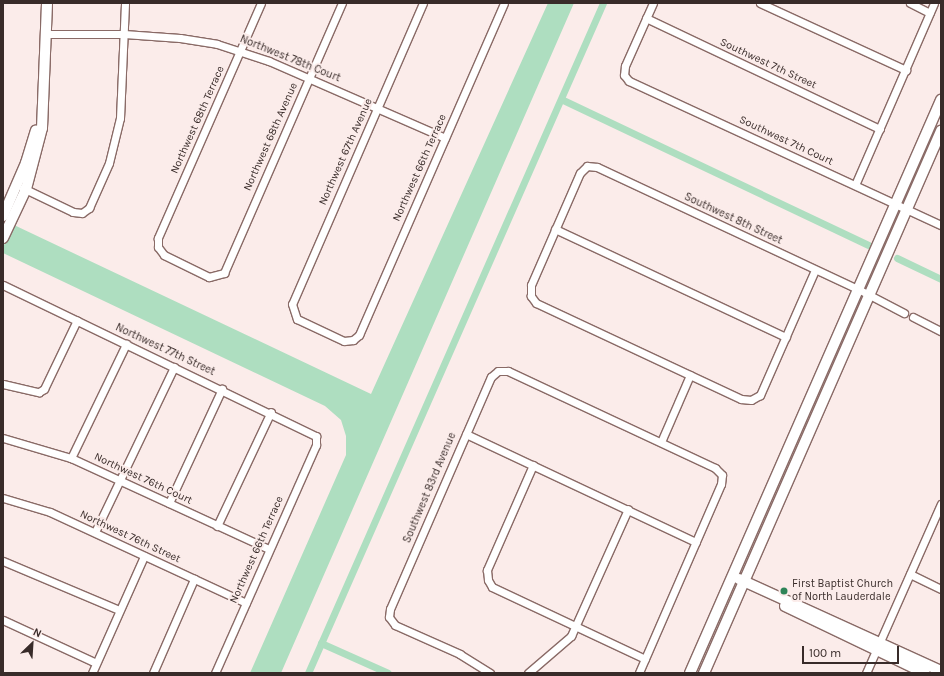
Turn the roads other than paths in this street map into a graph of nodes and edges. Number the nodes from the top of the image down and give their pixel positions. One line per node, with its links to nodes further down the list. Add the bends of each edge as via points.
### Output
1 (47, 3): 13 (street)
2 (125, 3): 14 (street)
3 (261, 3): 15 (street, Northwest 68th Terrace)
4 (342, 3): 17 (street, Northwest 68th Avenue)
5 (423, 3): 19 (street, Northwest 67th Avenue)
6 (504, 3): 22 (street, Northwest 66th Terrace)
7 (653, 3): 12 (street)
8 (760, 3): 16 (street)
9 (910, 3): 11 (street)
10 (934, 3): 11 (street)
11 (930, 12): 16 (street)
12 (646, 18): 20 (street, Southwest 7th Street); 23 (street, Southwest 7th Court, via 625,66 624,75 629,80)
13 (46, 34): 14 (street, Northwest 78th Court); 24 (street, via 43,109 36,161)
14 (124, 34): 15 (street, Northwest 78th Court, via 180,38); 24 (street, via 120,118 115,143 98,191 89,208 82,213 73,212)
15 (240, 50): 17 (street, Northwest 78th Court); 32 (street, Northwest 68th Terrace, via 158,238 158,247 164,256 209,277)
16 (906, 70): 20 (street)
17 (309, 78): 19 (street, Northwest 78th Court); 32 (street, Northwest 68th Avenue, via 224,273)
18 (941, 100): 25 (street)
19 (378, 107): 22 (street, Northwest 78th Court); 41 (street, Northwest 67th Avenue, via 292,304 292,311 297,319 344,341)
20 (880, 129): 23 (street)
21 (941, 131): 26 (street)
22 (445, 138): 41 (street, Northwest 66th Terrace, via 359,335)
23 (855, 185): 25 (street, Southwest 7th Court)
24 (22, 187): 27 (street); 30 (street)
25 (896, 204): 26 (street, Southwest 7th Court); 34 (street)
26 (907, 209): 28 (street, Southwest 7th Court); 35 (street)
27 (3, 216)
28 (941, 225)
29 (555, 229): 31 (street, Southwest 8th Street, via 580,173 587,166 597,167); 40 (street); 44 (street, via 531,285 531,296 536,303)
30 (3, 238)
31 (815, 270): 34 (street, Southwest 8th Street); 40 (street)
32 (218, 276)
33 (3, 285): 38 (street, Northwest 77th Street)
34 (858, 289): 35 (street, Southwest 8th Street); 67 (street)
35 (869, 296): 36 (street, Southwest 8th Street); 69 (street)
36 (904, 313)
37 (913, 317): 39 (street)
38 (77, 320): 42 (street, Northwest 77th Street); 45 (street, via 44,389 39,392)
39 (941, 331)
40 (786, 337): 44 (street, via 760,395 751,400 741,399)
41 (354, 340)
42 (126, 344): 43 (street, Northwest 77th Street); 52 (street)
43 (174, 367): 46 (street, Northwest 77th Street); 54 (street)
44 (690, 375): 51 (street)
45 (3, 384)
46 (222, 389): 47 (street, Northwest 77th Street); 57 (street)
47 (271, 412): 49 (street, Northwest 77th Street); 60 (street)
48 (466, 434): 51 (street, Southwest 83rd Avenue, via 491,377 498,371 508,371); 53 (street); 82 (street, Southwest 83rd Avenue, via 390,609 389,617 395,625 460,654)
49 (316, 436): 63 (street, Northwest 66th Terrace, via 316,445)
50 (3, 438): 52 (street, Northwest 76th Court)
51 (661, 442): 62 (street, via 714,468 722,476 721,484)
52 (71, 458): 54 (street, Northwest 76th Court)
53 (533, 465): 59 (street); 74 (street, via 487,570 488,580 492,587)
54 (120, 481): 57 (street, Northwest 76th Court); 61 (street)
55 (3, 498): 56 (street); 61 (street, Northwest 76th Street, via 50,512)
56 (3, 501)
57 (169, 503): 60 (street, Northwest 76th Court)
58 (941, 504): 66 (street)
59 (628, 510): 62 (street); 74 (street)
60 (217, 526): 63 (street, Northwest 76th Court)
61 (95, 532): 64 (street, Northwest 76th Street)
62 (696, 542): 76 (street)
63 (269, 549): 71 (street, Northwest 66th Terrace)
64 (144, 556): 68 (street, Northwest 76th Street); 72 (street)
65 (3, 561): 72 (street)
66 (910, 574): 70 (street); 75 (street)
67 (731, 578): 69 (street); 85 (street)
68 (194, 579): 71 (street, Northwest 76th Street); 80 (street)
69 (744, 582): 75 (street); 86 (street)
70 (941, 589)
71 (246, 603): 81 (street, Northwest 66th Terrace)
72 (120, 610): 77 (street)
73 (3, 620): 77 (street)
74 (576, 628): 76 (street); 83 (street, via 571,636)
75 (878, 646): 78 (street); 87 (street); 88 (street)
76 (645, 659): 84 (street)
77 (96, 663): 79 (street)
78 (941, 671)
79 (92, 673)
80 (153, 673)
81 (215, 673)
82 (490, 673)
83 (528, 673)
84 (639, 673)
85 (690, 673)
86 (704, 673)
87 (866, 673)
88 (926, 673)

